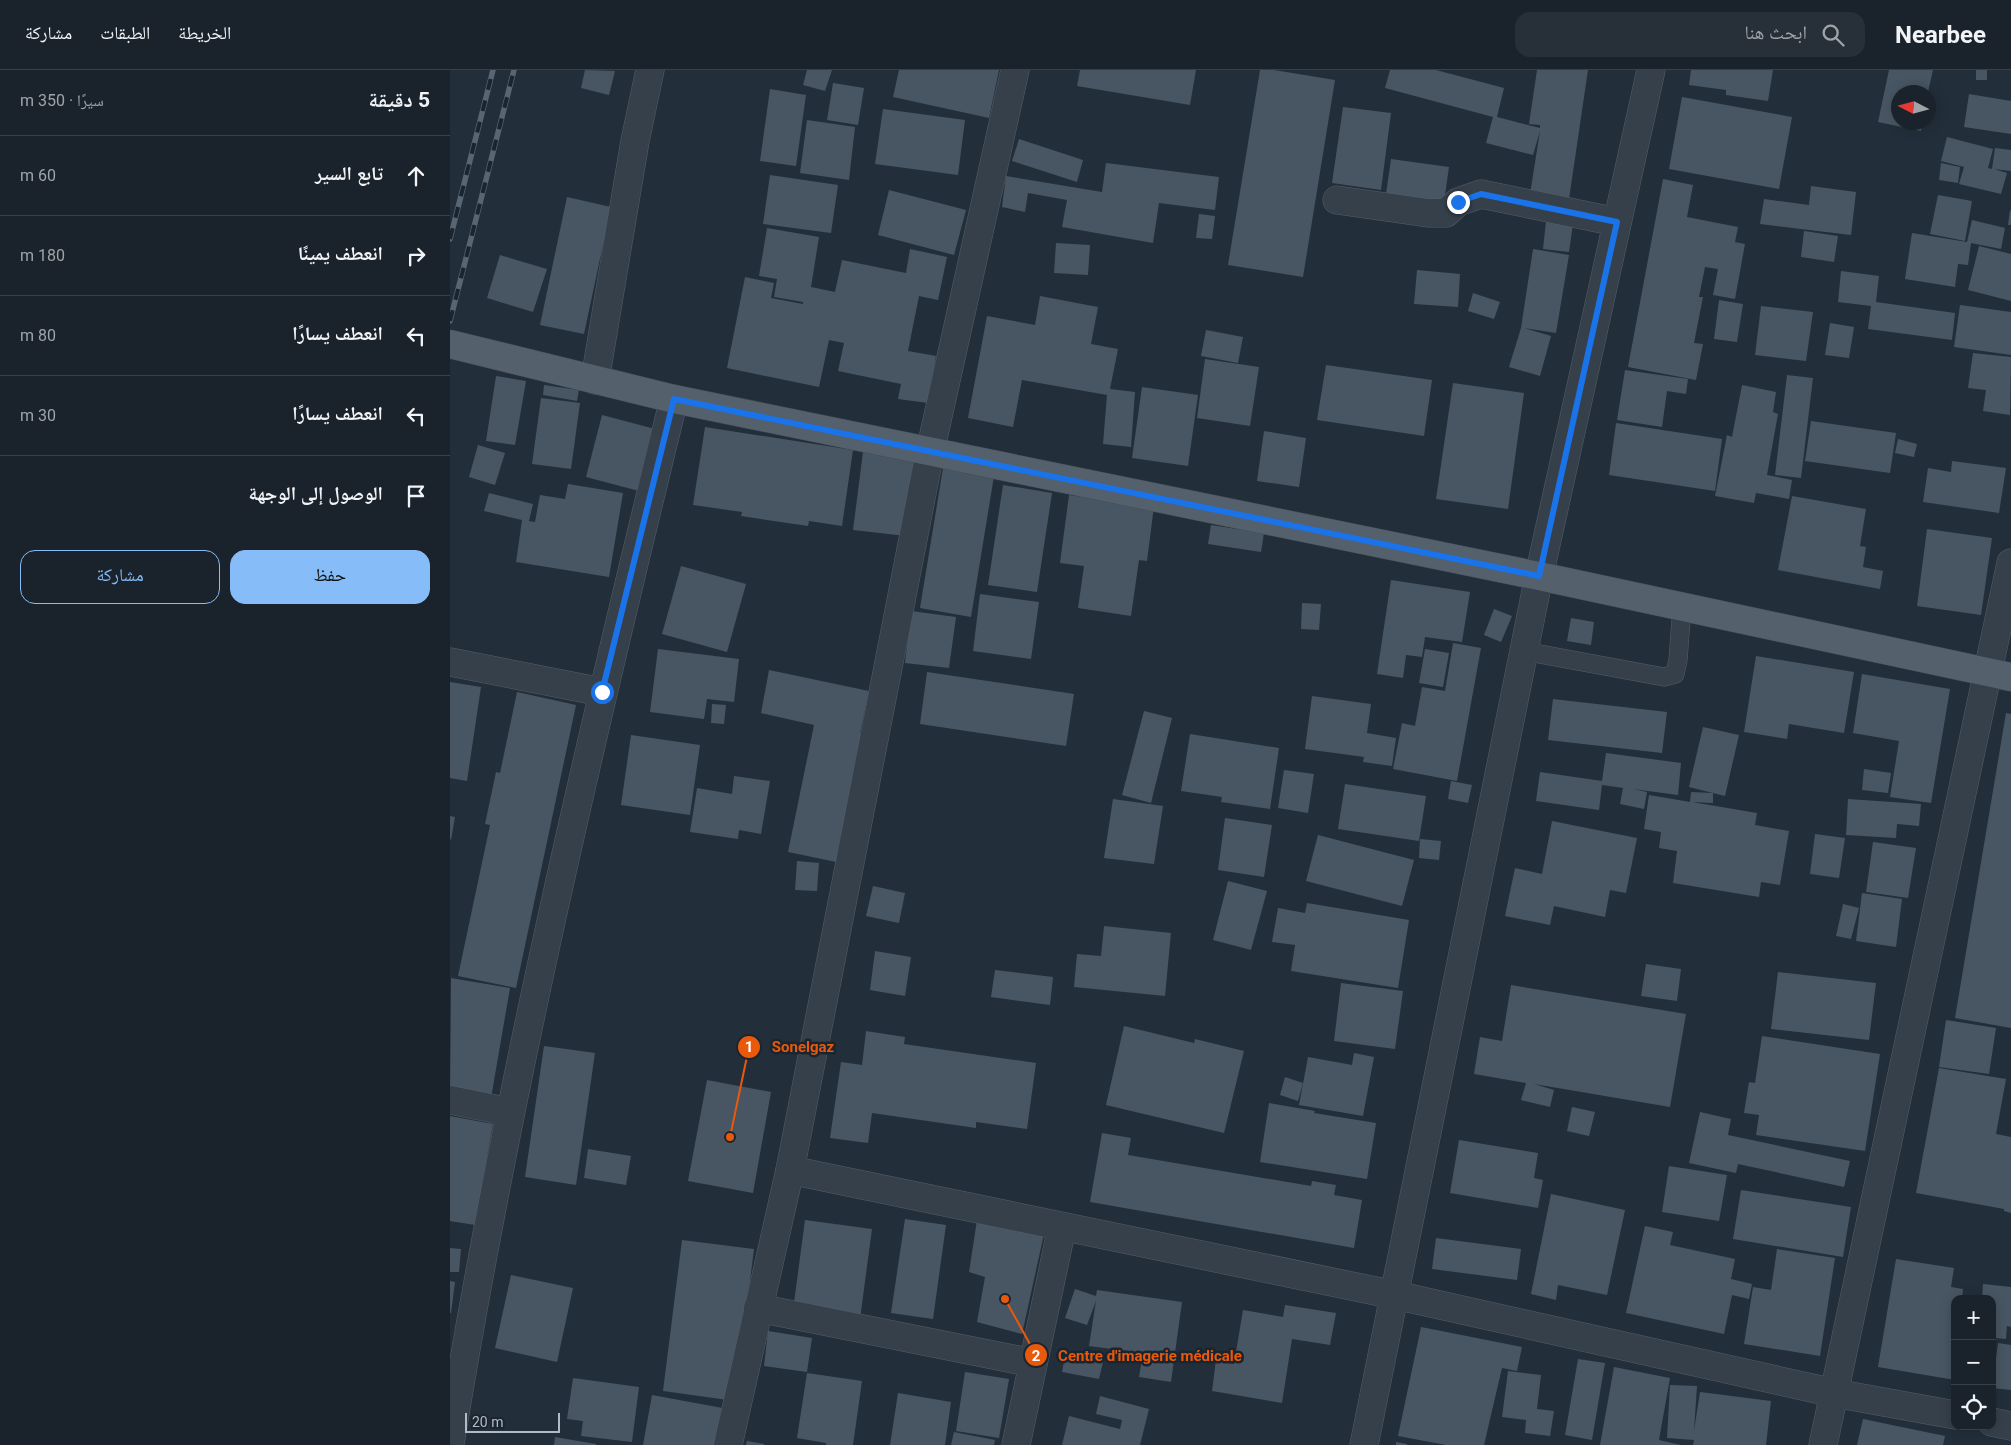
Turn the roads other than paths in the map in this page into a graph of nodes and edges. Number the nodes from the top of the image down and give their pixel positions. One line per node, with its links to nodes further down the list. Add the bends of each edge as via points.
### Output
1 (650, 70): 7 (street)
2 (1015, 70): 9 (street)
3 (1651, 70): 5 (street)
4 (1337, 200): 5 (street, via 1446,213 1458,202 1481,194)
5 (1617, 222): 11 (street)
6 (450, 344): 7 (main road)
7 (595, 380): 8 (main road)
8 (674, 399): 9 (main road); 16 (street)
9 (930, 452): 11 (main road); 19 (street)
10 (2011, 564): 15 (street)
11 (1539, 576): 12 (main road); 13 (street)
12 (1682, 607): 13 (lane, via 1675,674 1664,677); 15 (main road)
13 (1524, 651): 21 (street)
14 (450, 662): 16 (street)
15 (2000, 675): 24 (street)
16 (602, 692): 18 (street)
17 (450, 1100): 18 (street)
18 (510, 1112): 28 (street)
19 (790, 1170): 20 (street); 22 (street)
20 (1062, 1227): 21 (street); 23 (street)
21 (1395, 1295): 24 (street); 31 (street)
22 (758, 1308): 23 (street); 29 (street)
23 (1033, 1363): 30 (street)
24 (1834, 1393): 25 (street); 32 (street)
25 (1951, 1414)
26 (1996, 1423): 27 (street)
27 (2011, 1426)
28 (450, 1444)
29 (728, 1445)
30 (1016, 1445)
31 (1364, 1445)
32 (1823, 1445)

